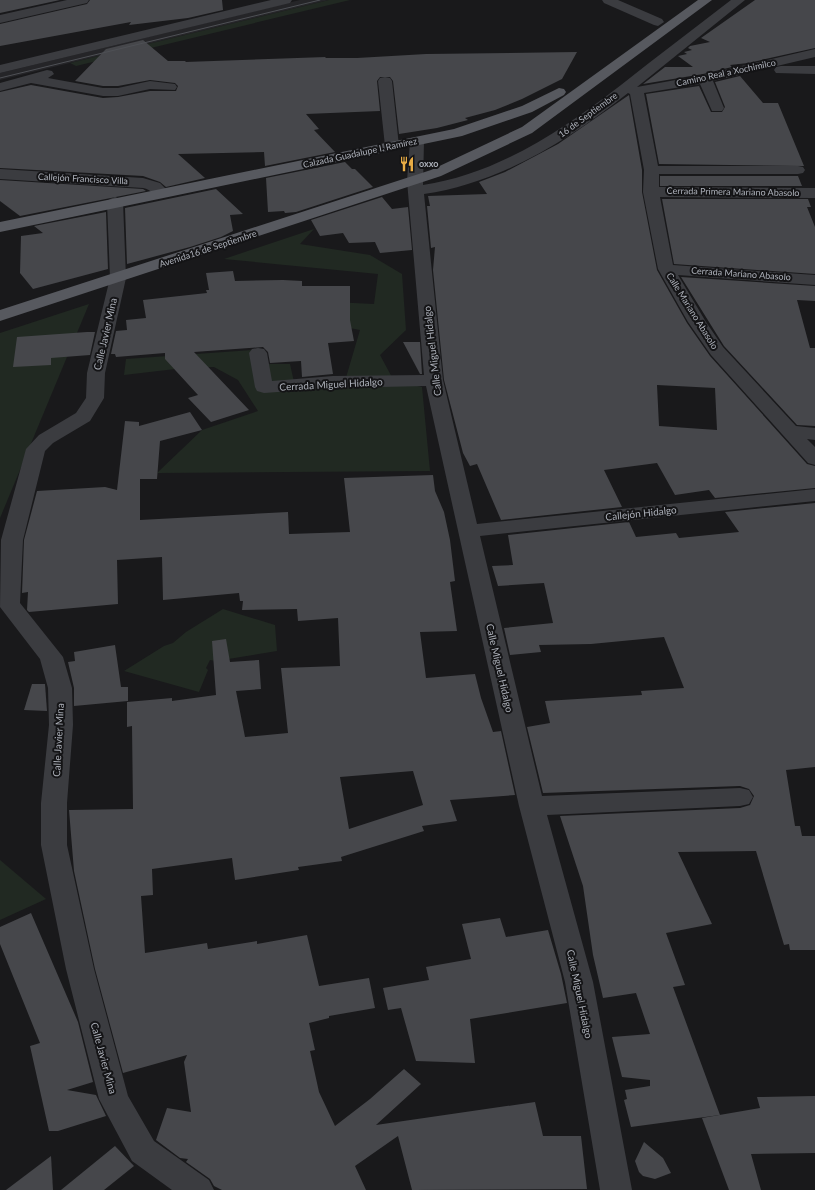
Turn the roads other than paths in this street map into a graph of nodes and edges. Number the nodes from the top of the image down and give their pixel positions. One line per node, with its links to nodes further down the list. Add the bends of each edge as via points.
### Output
1 (83, 0): 7 (street)
2 (286, 0): 10 (street)
3 (608, 0): 8 (street)
4 (688, 0): 8 (main road, Calzada Guadalupe I. Ramírez)
5 (706, 0): 26 (main road, via 527,130)
6 (739, 0): 19 (street, 16 de Septiembre)
7 (0, 19)
8 (658, 22): 21 (main road, Calzada Guadalupe I. Ramírez, via 547,100 457,133)
9 (811, 56): 12 (street, Camino Real a Xochimilco)
10 (0, 70)
11 (60, 70): 14 (street)
12 (744, 70): 13 (street); 15 (street, Camino Real a Xochimilco)
13 (815, 70)
14 (33, 79): 17 (street); 18 (street, via 104,92 118,92 150,85)
15 (703, 79): 19 (street, Camino Real a Xochimilco); 20 (street, via 707,82)
16 (385, 81): 22 (street)
17 (0, 87)
18 (170, 87)
19 (631, 89): 23 (street, Calle Mariano Abasolo, via 638,94); 26 (street, 16 de Septiembre, via 541,147 474,178 445,186)
20 (717, 108)
21 (417, 141): 22 (main road, Calzada Guadalupe I. Ramírez); 26 (street, Calle Miguel Hidalgo)
22 (392, 146): 28 (main road, Calzada Guadalupe I. Ramírez)
23 (651, 170): 24 (street); 27 (street, Calle Mariano Abasolo)
24 (798, 170)
25 (0, 174): 28 (street, Callejón Francisco Villa, via 143,183 154,186)
26 (416, 185): 33 (main road, Avenida16 de Septiembre); 37 (street, Calle Miguel Hidalgo)
27 (651, 192): 29 (street, Cerrada Primera Mariano Abasolo); 32 (street, Calle Mariano Abasolo)
28 (162, 193): 30 (main road, Calzada Guadalupe I. Ramírez)
29 (815, 193)
30 (115, 202): 31 (main road, Calzada Guadalupe I. Ramírez); 33 (street, Calle Javier Mina)
31 (0, 227)
32 (666, 269): 34 (street, Cerrada Mariano Abasolo); 38 (street, Calle Mariano Abasolo, via 717,351)
33 (118, 278): 35 (main road, Avenida16 de Septiembre); 43 (street, Calle Javier Mina, via 96,374 95,398 83,417 46,439 36,449 12,540)
34 (815, 280)
35 (0, 316)
36 (258, 353): 37 (street, Cerrada Miguel Hidalgo, via 264,388 333,382)
37 (434, 380): 42 (street, Calle Miguel Hidalgo)
38 (789, 431): 39 (street); 40 (street, Calle Mariano Abasolo)
39 (815, 434)
40 (815, 459)
41 (815, 495): 42 (street, Callejón Hidalgo)
42 (468, 532): 45 (street, Calle Miguel Hidalgo)
43 (4, 601): 46 (street, Calle Javier Mina, via 51,657 60,688 61,725 54,803 54,844 80,969 114,1099 143,1151)
44 (740, 797): 45 (street)
45 (532, 806): 47 (street, Calle Miguel Hidalgo, via 579,982)
46 (198, 1190)
47 (616, 1190)

